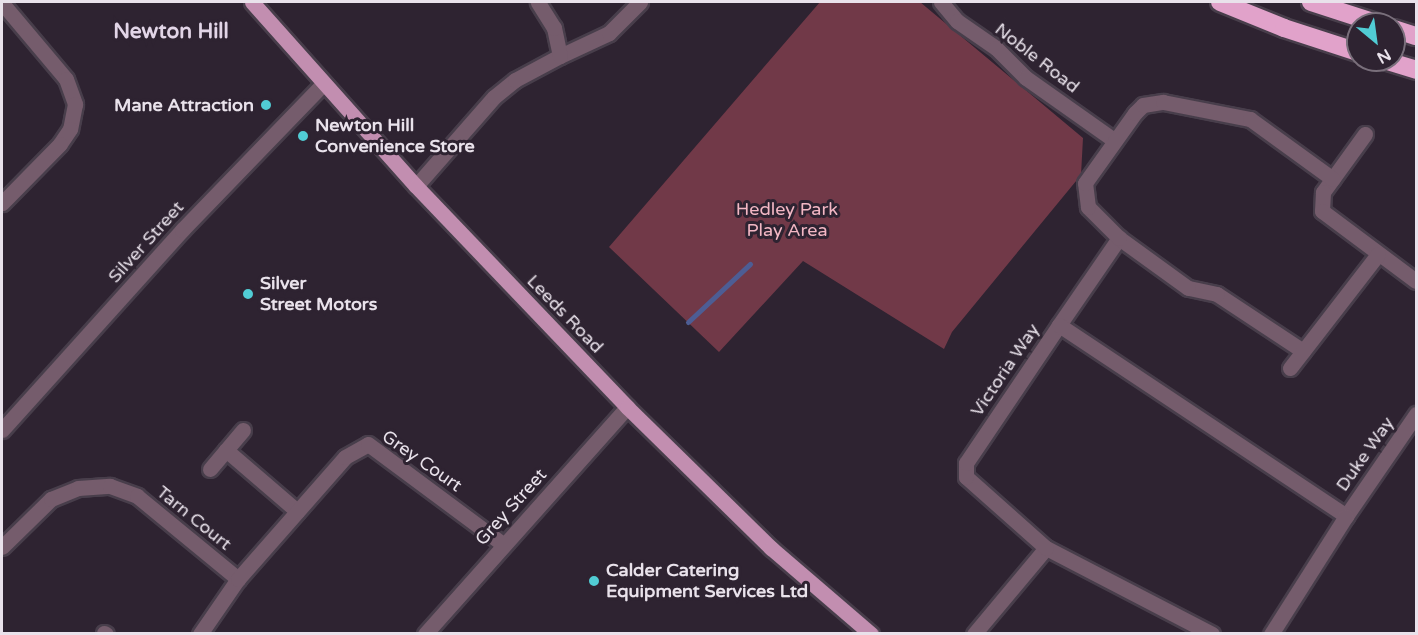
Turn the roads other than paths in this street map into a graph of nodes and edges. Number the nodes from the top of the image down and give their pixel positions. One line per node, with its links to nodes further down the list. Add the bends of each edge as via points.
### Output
1 (252, 2): 11 (main road, Leeds Road)
2 (538, 2): 10 (street, via 554,28)
3 (640, 2): 10 (street, via 609,33)
4 (941, 2): 13 (street, Noble Road, via 957,21 996,48 1026,78)
5 (1220, 2): 9 (highway)
6 (1311, 2): 8 (highway)
7 (2, 3): 16 (street, via 66,79 75,104 70,129 60,144)
8 (1346, 13)
9 (1346, 48)
10 (560, 56): 15 (street, via 515,80 494,97)
11 (324, 83): 15 (main road, Leeds Road); 25 (street, Silver Street, via 182,230)
12 (1365, 134): 14 (street)
13 (1114, 140): 14 (street, via 1143,105 1163,102 1231,113 1250,119); 17 (street, via 1085,183 1088,207)
14 (1333, 178): 18 (street, via 1323,192 1322,211)
15 (416, 186): 23 (main road, Leeds Road)
16 (2, 203)
17 (1119, 238): 20 (street); 21 (street, via 1188,288 1216,294)
18 (1378, 254): 19 (street); 21 (street)
19 (1416, 281)
20 (1059, 326): 30 (street, Victoria Way); 33 (street, Victoria Way, via 966,463 966,477 975,488)
21 (1304, 351): 22 (street)
22 (1290, 368)
23 (627, 407): 31 (street, Grey Street); 37 (main road, Leeds Road, via 771,548)
24 (1416, 414): 30 (street, Duke Way)
25 (2, 430)
26 (243, 430): 27 (street)
27 (226, 450): 28 (street); 29 (street)
28 (210, 470)
29 (297, 511): 31 (street, Grey Court, via 345,457 368,444); 34 (street, Grey Court)
30 (1346, 516): 40 (street)
31 (504, 545): 36 (street, Grey Street)
32 (2, 547): 34 (street, Tarn Court, via 51,499 78,488 110,486 137,496)
33 (1046, 548): 38 (street); 39 (street, Victoria Way)
34 (238, 579): 35 (street, Grey Court)
35 (200, 633)
36 (424, 633)
37 (871, 633)
38 (974, 633)
39 (1212, 633)
40 (1271, 633)

